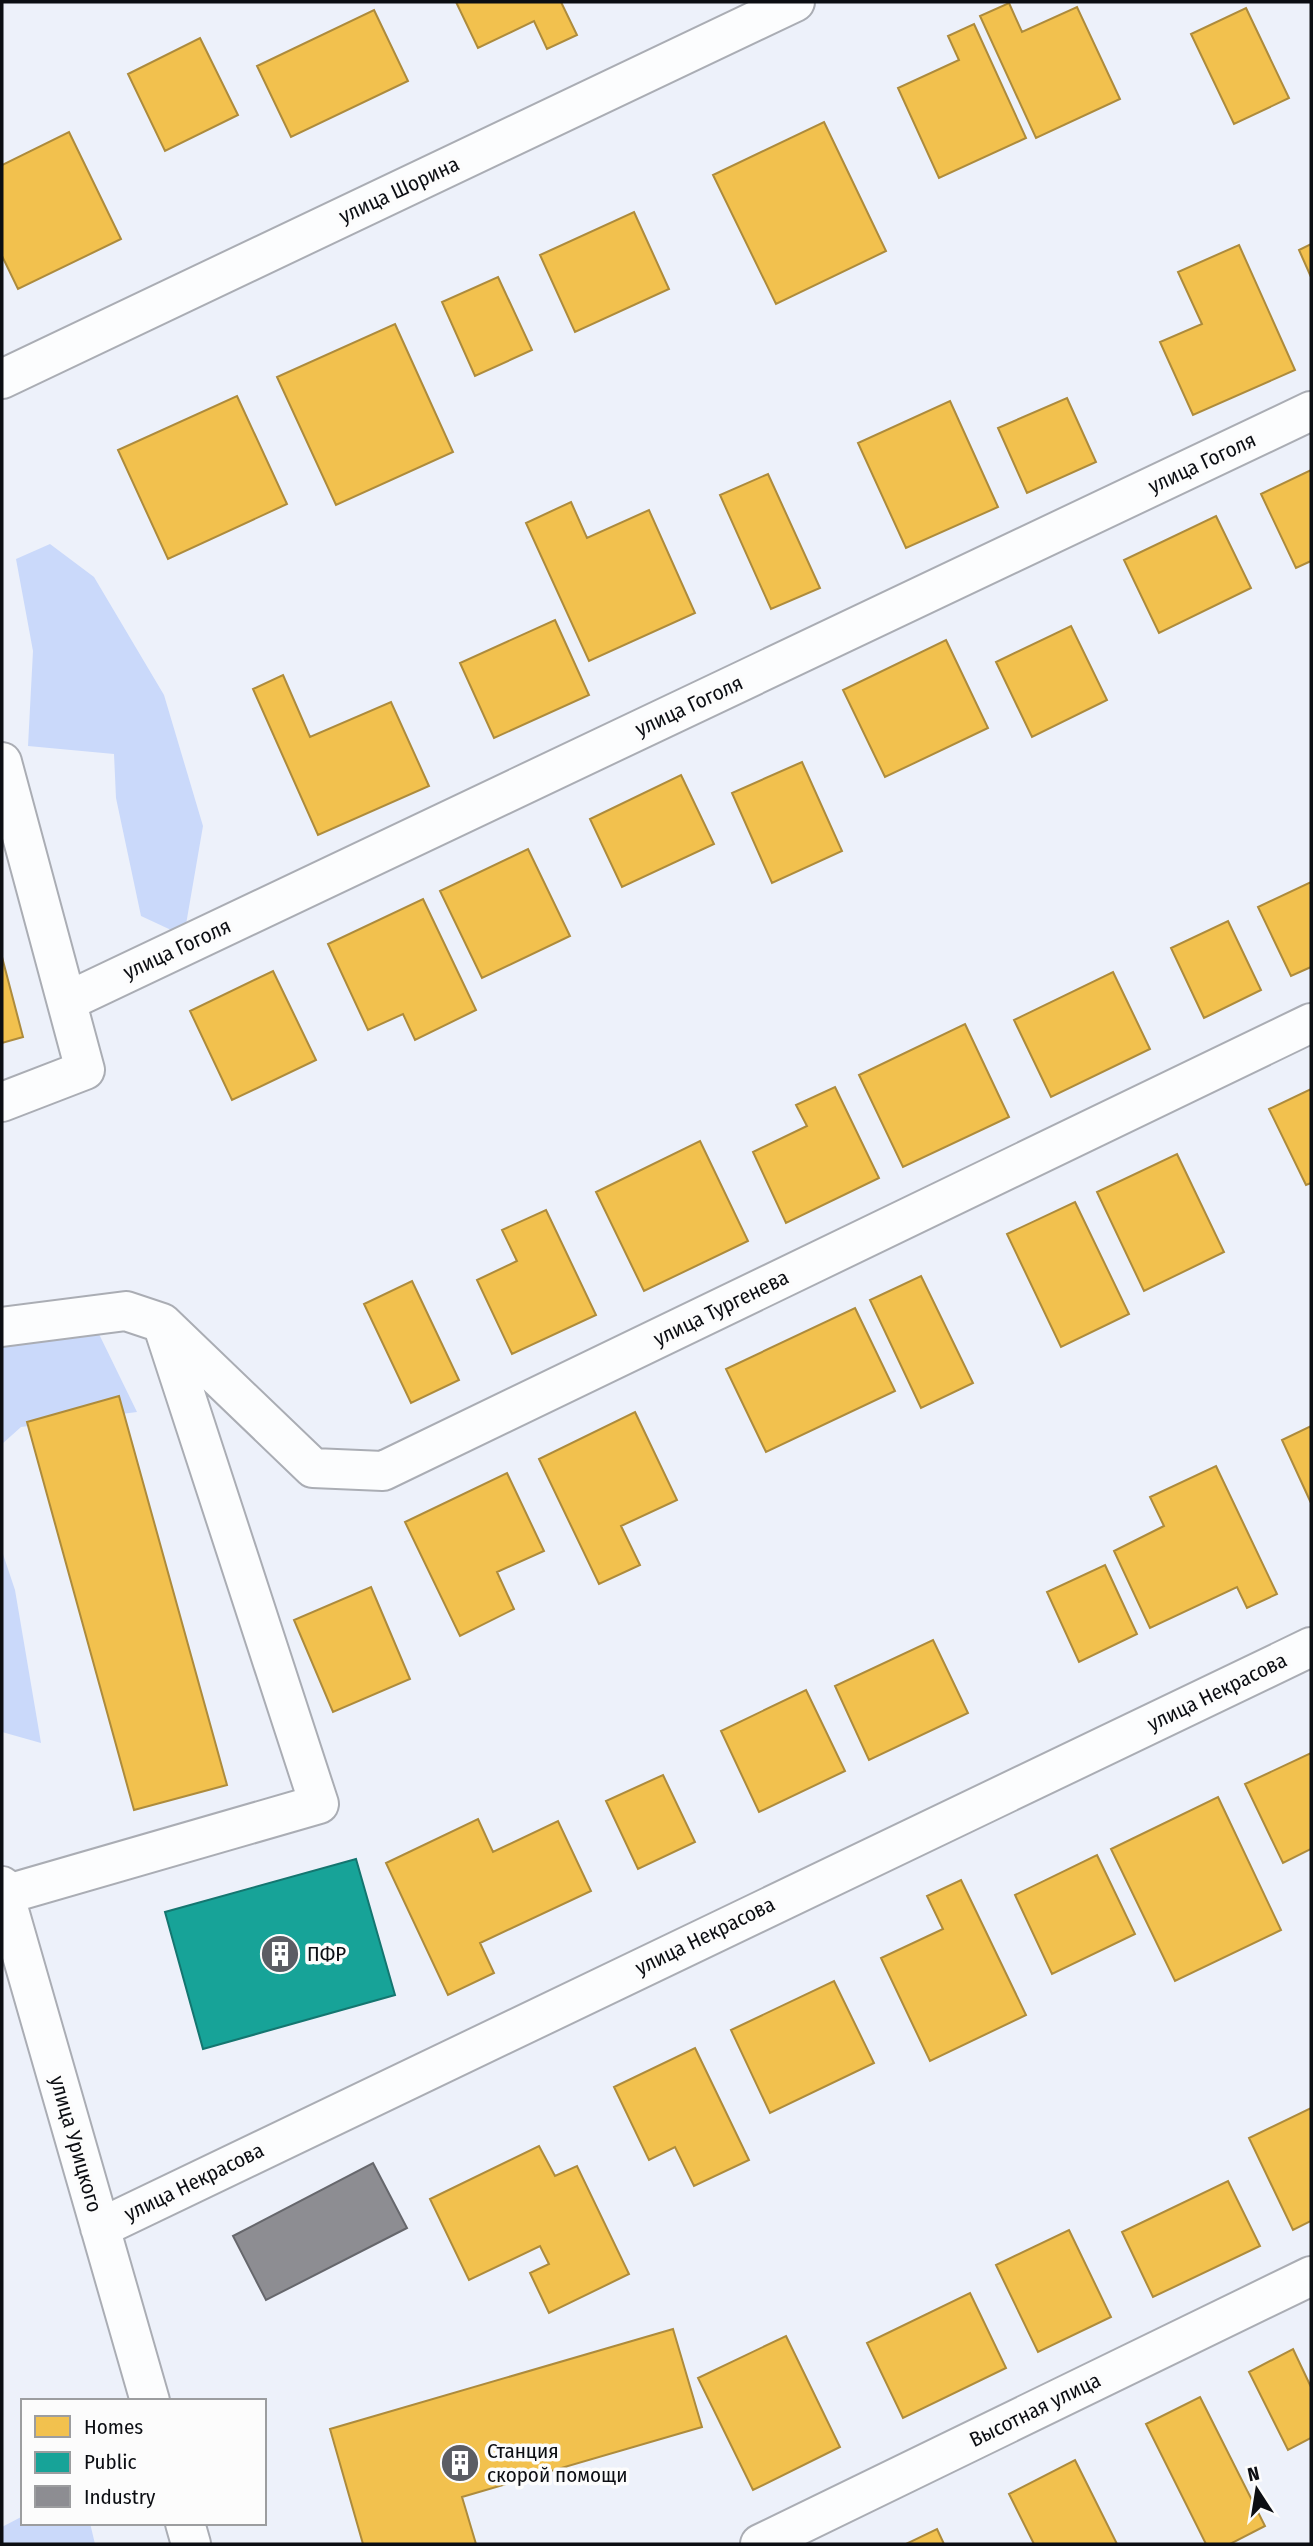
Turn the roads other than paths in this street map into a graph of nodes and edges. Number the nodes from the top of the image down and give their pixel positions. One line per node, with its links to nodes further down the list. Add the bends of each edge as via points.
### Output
1 (795, 2): 2 (street, улица Шорина)
2 (2, 379)
3 (1311, 411): 5 (street, улица Гоголя)
4 (2, 762): 5 (street)
5 (68, 1001): 7 (street, via 85,1070)
6 (1311, 1023): 8 (street, улица Тургенева, via 383,1471 313,1468)
7 (2, 1102)
8 (162, 1323): 9 (street, via 126,1311); 11 (street, via 319,1804)
9 (2, 1328)
10 (1311, 1647): 12 (street, улица Некрасова)
11 (3, 1891): 12 (street, улица Урицкого)
12 (100, 2228): 14 (street, улица Урицкого)
13 (1311, 2276): 17 (street, Высотная улица)
14 (149, 2399)
15 (186, 2525): 16 (street)
16 (191, 2544)
17 (760, 2544)

